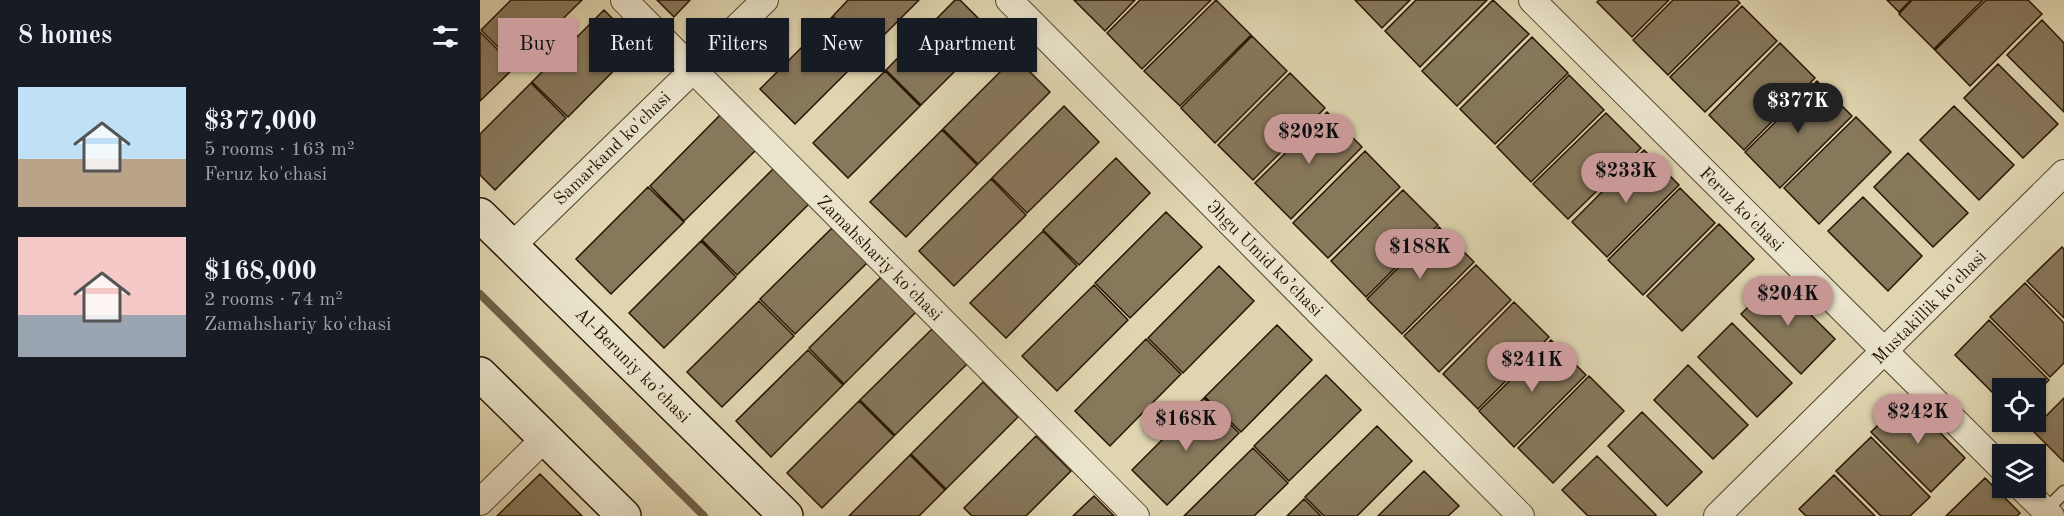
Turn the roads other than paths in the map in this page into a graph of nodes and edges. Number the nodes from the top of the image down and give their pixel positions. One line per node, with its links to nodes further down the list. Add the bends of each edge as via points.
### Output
1 (624, 0): 6 (street, Zamahshariy ko'chasi)
2 (765, 0): 5 (street, Samarkand ko'chasi)
3 (1009, 0): 23 (street, Эhgu Umid ko’chasi)
4 (1532, 0): 12 (street, Feruz ko'chasi)
5 (746, 18)
6 (686, 62)
7 (690, 72): 11 (street, Samarkand ko'chasi)
8 (696, 72): 22 (street, Zamahshariy ko'chasi)
9 (2064, 173): 12 (street, Mustakillik ko'chasi)
10 (480, 215): 11 (main road, Al-Beruniy ko’chasi)
11 (512, 246): 21 (main road, Al-Beruniy ko’chasi)
12 (1884, 351): 15 (street, Feruz ko'chasi); 24 (street, Mustakillik ko'chasi)
13 (480, 374): 14 (main road)
14 (545, 438): 18 (street); 20 (main road)
15 (1992, 458)
16 (2064, 492): 19 (lane)
17 (2031, 498): 19 (street)
18 (480, 502)
19 (2046, 514)
20 (624, 516)
21 (786, 516)
22 (1136, 516)
23 (1521, 516)
24 (1717, 516)

